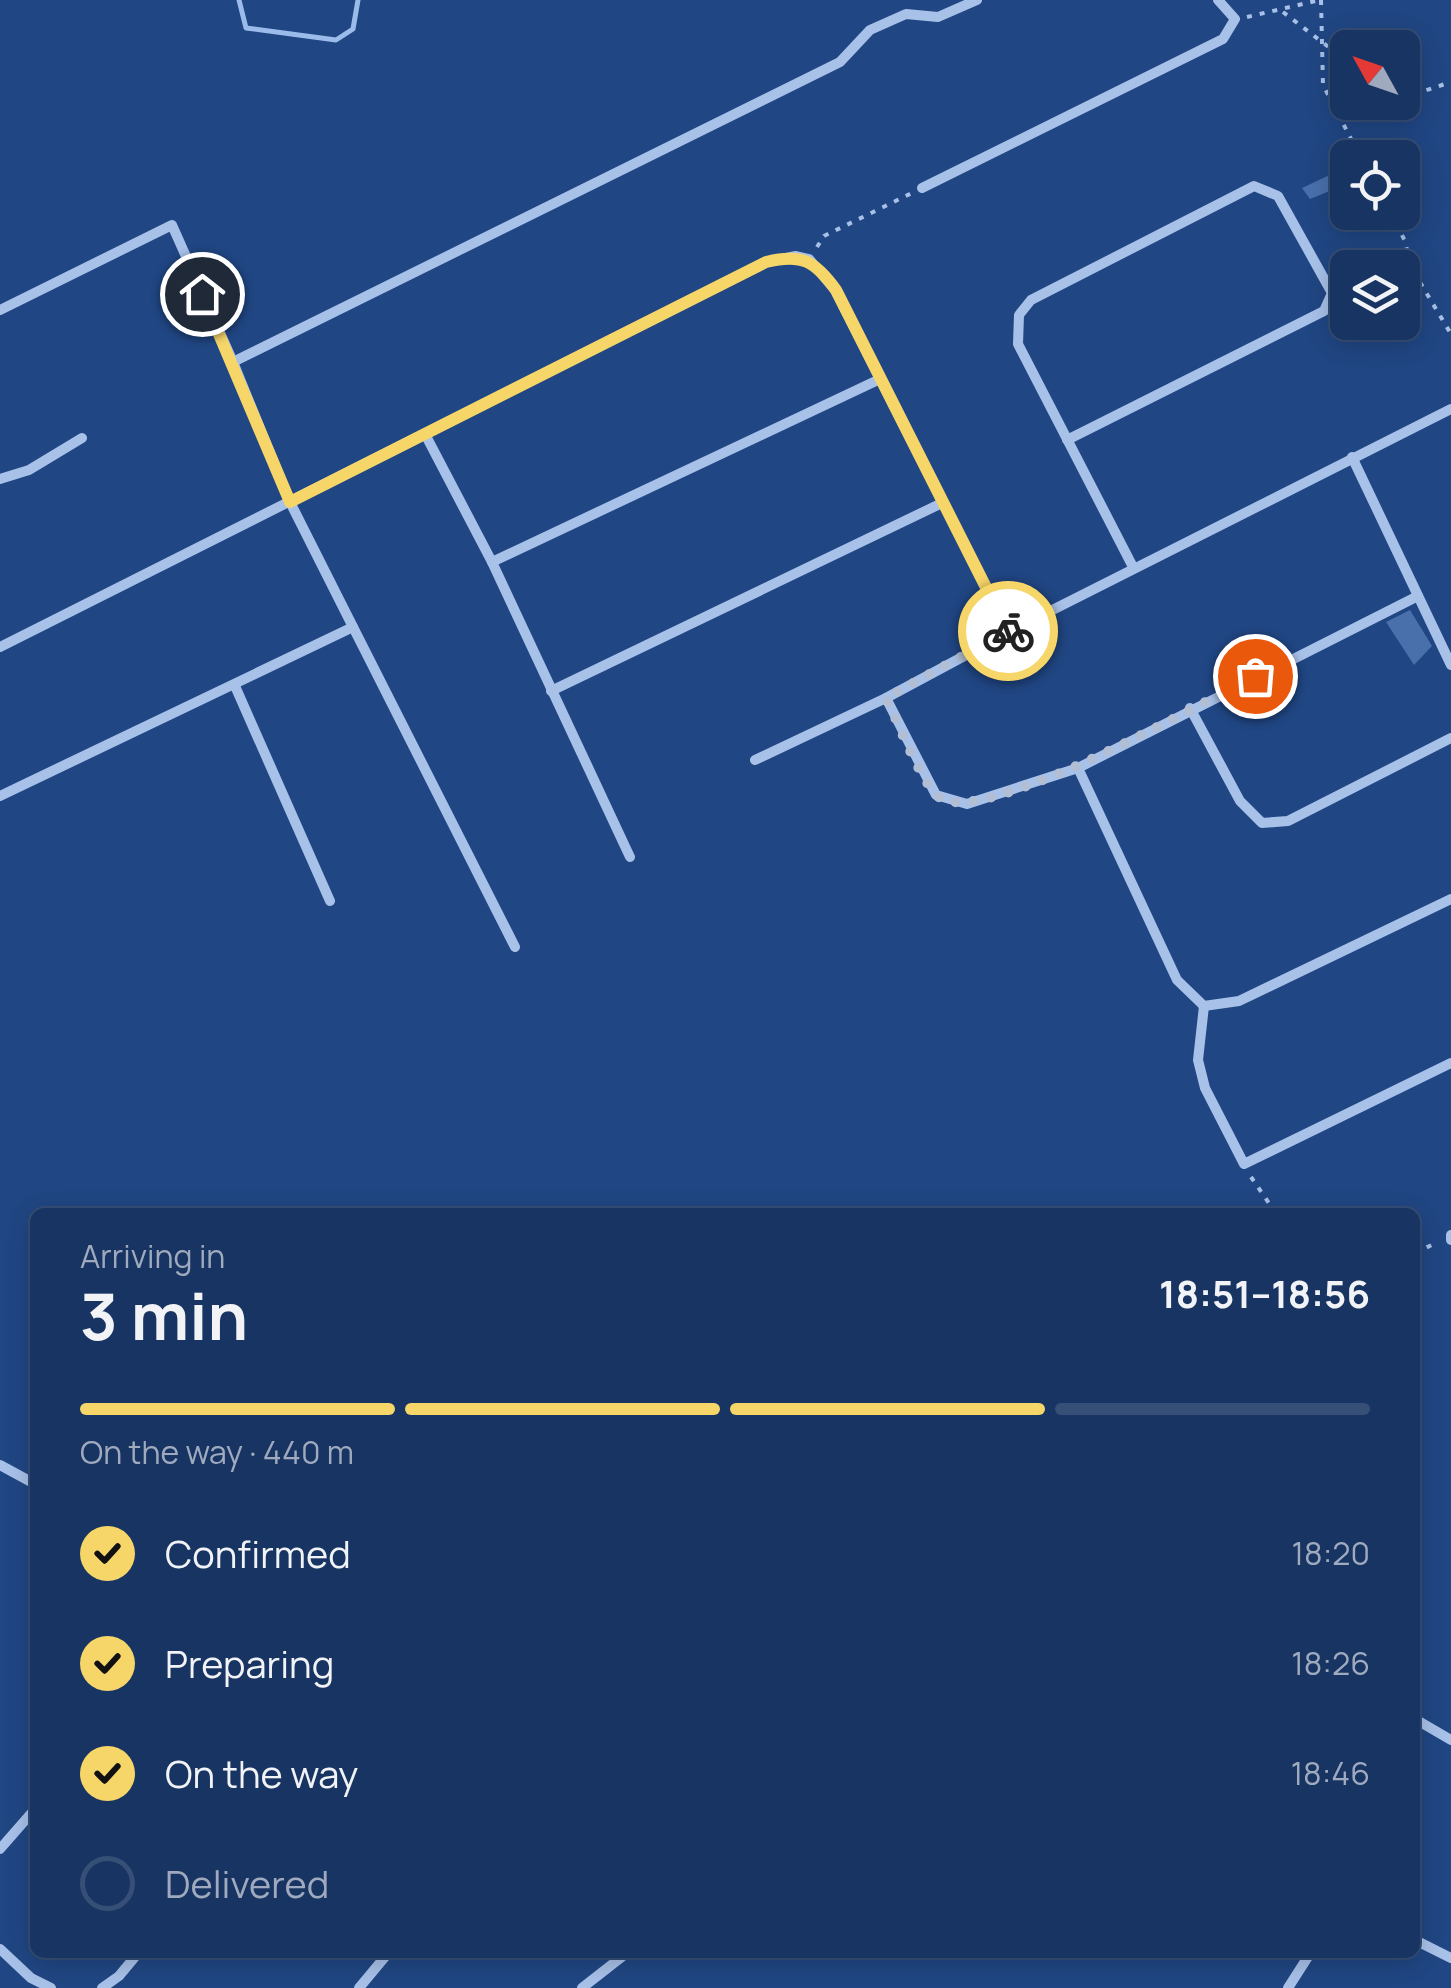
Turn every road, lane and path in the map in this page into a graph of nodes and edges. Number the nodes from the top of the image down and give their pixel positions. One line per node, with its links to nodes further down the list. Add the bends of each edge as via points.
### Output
1 (977, 0): 16 (street, via 938,17 906,14 870,30 840,62)
2 (1218, 0): 5 (street)
3 (1320, 0): 4 (path); 6 (path)
4 (1283, 12): 5 (path); 6 (path)
5 (1235, 19): 11 (street, via 1223,38)
6 (1324, 43): 7 (path); 10 (path, via 1323,85)
7 (1330, 48)
8 (1451, 82): 9 (path)
9 (1420, 92)
10 (1352, 140)
11 (922, 188): 12 (path, via 824,236)
12 (809, 259): 17 (street, via 836,290); 19 (street, via 766,262)
13 (1420, 283): 15 (path)
14 (0, 310): 16 (street, via 172,225)
15 (1451, 334)
16 (233, 362): 24 (street)
17 (878, 380): 25 (street); 26 (street)
18 (1451, 410): 22 (street)
19 (425, 434): 24 (street); 26 (street)
20 (82, 438): 23 (street)
21 (1067, 440): 21 (street, via 1018,344 1019,315 1031,300 1254,186 1278,196 1332,294 1324,311); 27 (street)
22 (1352, 457): 27 (street); 28 (street)
23 (0, 479)
24 (290, 502): 29 (street); 31 (street)
25 (942, 502): 30 (street); 34 (street)
26 (492, 562): 34 (street)
27 (1133, 566): 30 (street)
28 (1418, 596): 32 (street); 36 (street)
29 (353, 627): 33 (street); 44 (street)
30 (1009, 632): 35 (street)
31 (0, 647)
32 (1451, 664)
33 (235, 686): 40 (street); 43 (street)
34 (550, 691): 41 (street)
35 (886, 698): 38 (street); 39 (street, via 942,800 968,804)
36 (1190, 708): 37 (street, via 1240,801 1262,823 1288,820); 39 (street)
37 (1451, 738)
38 (755, 760)
39 (1078, 768): 45 (street, via 1176,980)
40 (0, 796)
41 (630, 858)
42 (1451, 899): 45 (street, via 1239,1000)
43 (330, 900)
44 (515, 946)
45 (1204, 1006): 47 (street, via 1198,1060 1204,1088)
46 (1451, 1063): 47 (street)
47 (1244, 1164): 48 (path)
48 (1271, 1208)
49 (1450, 1237): 50 (path)
50 (1420, 1251)
51 (0, 1464): 52 (street)
52 (30, 1481)
53 (1420, 1722): 54 (street)
54 (1451, 1740)
55 (30, 1815): 56 (street)
56 (0, 1849)
57 (1420, 1942): 63 (street)
58 (0, 1948): 64 (street)
59 (134, 1958): 66 (street)
60 (385, 1958): 67 (street)
61 (620, 1958): 68 (street)
62 (1307, 1958): 69 (street)
63 (1451, 1958)
64 (30, 1983): 65 (street)
65 (50, 1988)
66 (102, 1988)
67 (359, 1988)
68 (582, 1988)
69 (1288, 1988)

